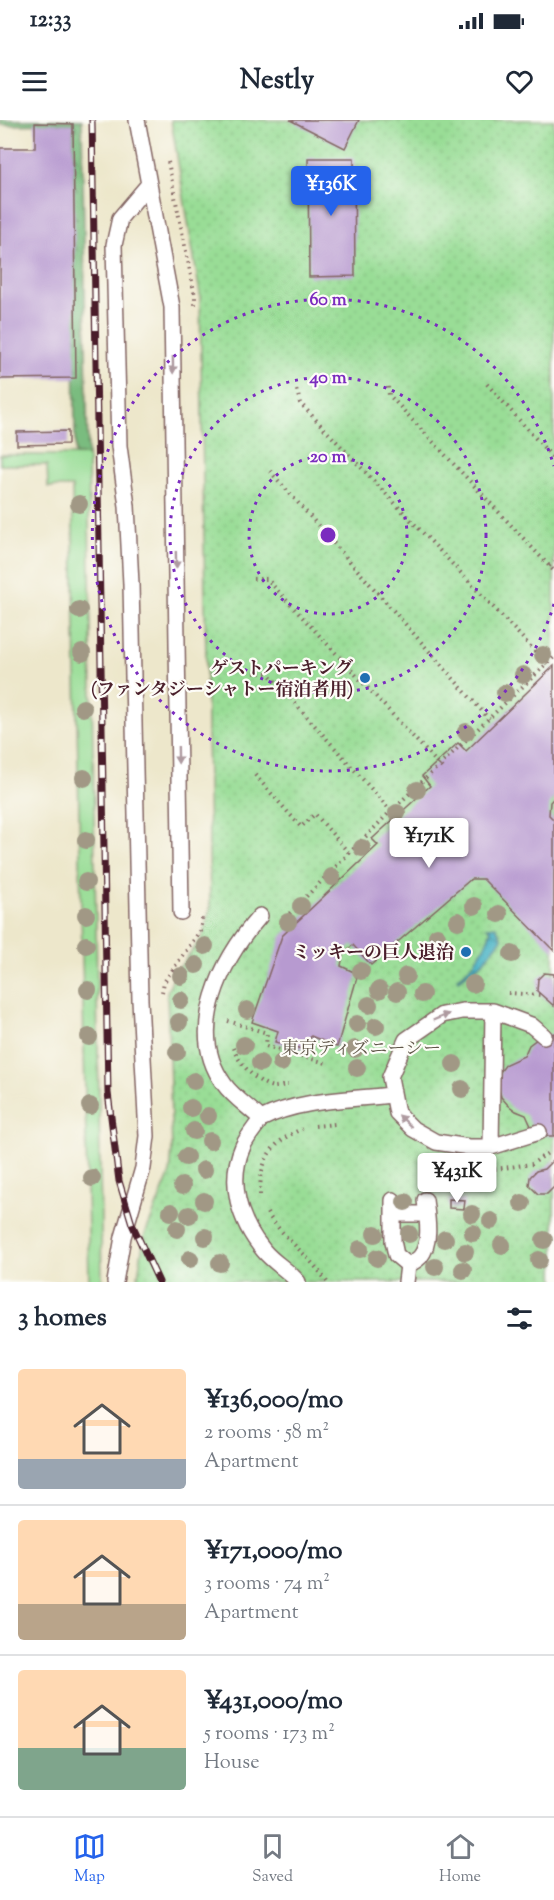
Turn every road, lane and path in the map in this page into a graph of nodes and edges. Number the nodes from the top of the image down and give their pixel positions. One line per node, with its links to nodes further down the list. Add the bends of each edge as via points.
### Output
1 (138, 122): 2 (lane)
2 (148, 185): 20 (lane, one-way to 20, via 172,307); 43 (lane, via 120,218 114,245 119,446 131,584 140,1000 147,1136)
3 (487, 384): 6 (path)
4 (388, 387): 9 (path, via 389,395)
5 (297, 390): 13 (path, via 300,403)
6 (554, 459)
7 (270, 471): 15 (path)
8 (554, 562): 9 (path)
9 (549, 566): 10 (path)
10 (554, 571)
11 (253, 579): 16 (path, via 267,579)
12 (554, 657): 13 (path)
13 (547, 664): 15 (path)
14 (254, 673): 18 (path, via 268,673)
15 (489, 719): 16 (path)
16 (441, 766): 18 (path)
17 (255, 775): 19 (path, via 301,827 315,814)
18 (391, 811): 19 (path)
19 (348, 852): 22 (path)
20 (181, 912)
21 (260, 916): 34 (lane, via 241,937 225,965 208,1019 207,1039 212,1062 225,1085)
22 (278, 924)
23 (506, 993): 24 (path)
24 (541, 995)
25 (493, 1011): 29 (lane, via 531,1025); 33 (lane, one-way to 25, via 390,1077 406,1040 442,1015); 37 (lane)
26 (230, 1013): 27 (path)
27 (228, 1021): 28 (path); 31 (path, via 267,1033 266,1046)
28 (228, 1028)
29 (544, 1036)
30 (231, 1042): 32 (path, via 236,1058 253,1076 272,1087)
31 (326, 1063)
32 (296, 1084)
33 (392, 1095): 34 (lane, via 309,1105); 37 (lane, one-way to 33, via 436,1142 413,1129 397,1113)
34 (261, 1119): 44 (lane, via 243,1145 237,1164 237,1199 265,1252)
35 (344, 1122): 40 (path, via 300,1129 279,1142 267,1155 260,1176)
36 (539, 1132): 37 (lane)
37 (491, 1147)
38 (554, 1148): 39 (path, via 532,1164)
39 (487, 1169)
40 (260, 1197)
41 (264, 1205): 45 (path, via 282,1235 310,1259)
42 (408, 1265): 42 (lane, via 396,1255 393,1207 426,1207 426,1243 420,1257); 46 (lane)
43 (116, 1282)
44 (298, 1282)
45 (327, 1282)
46 (406, 1282)

